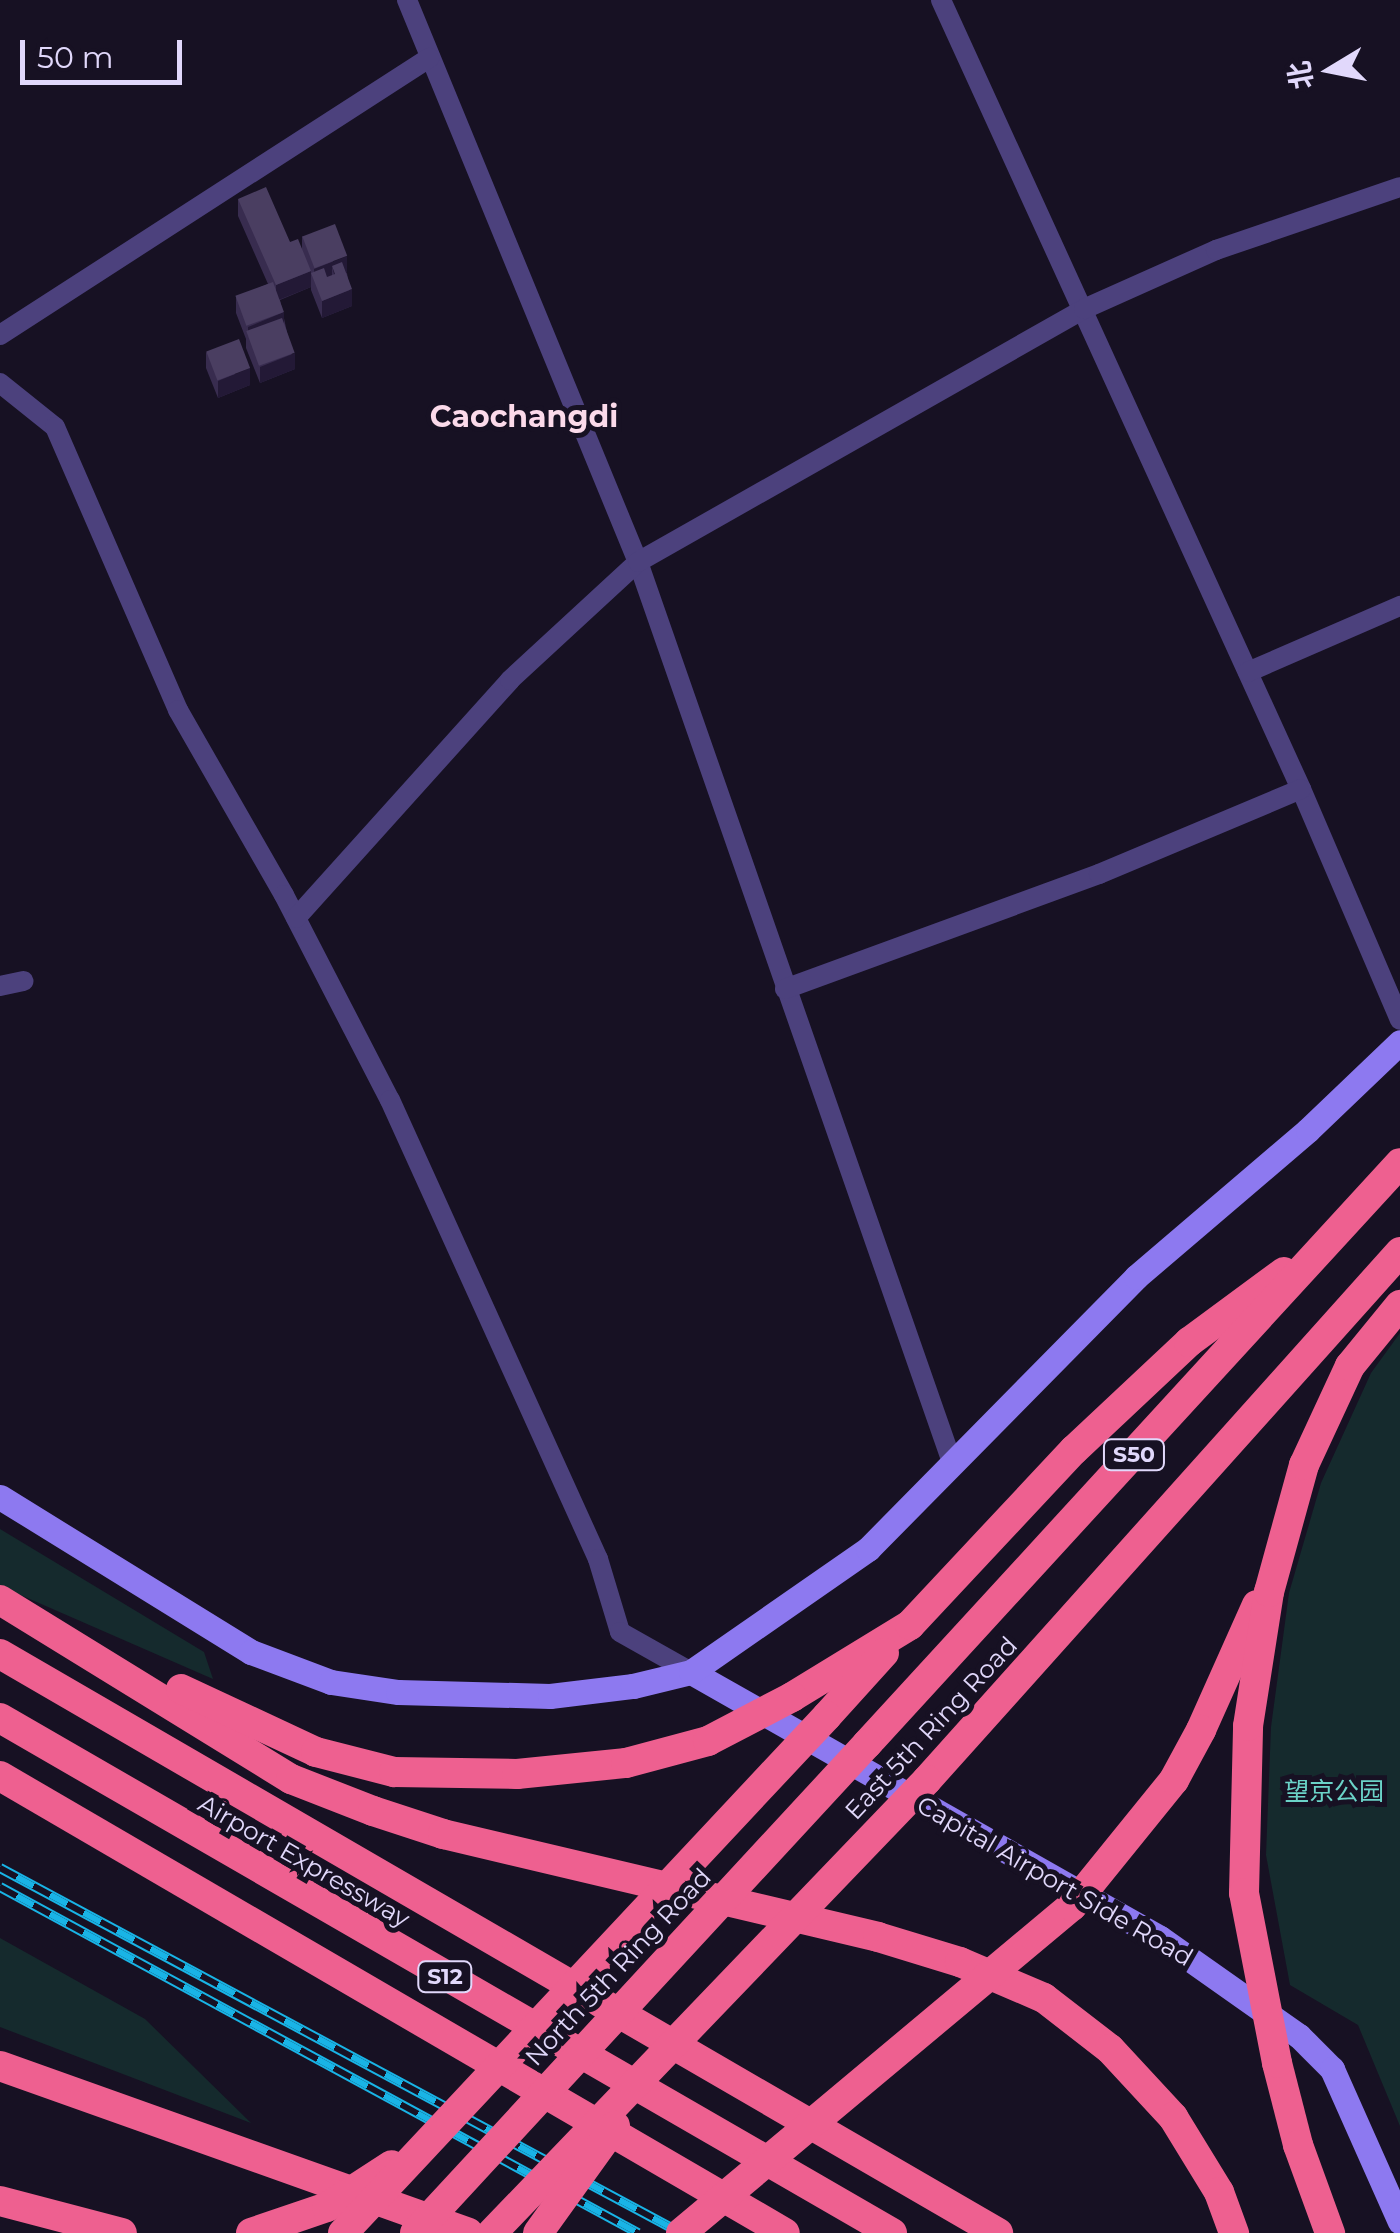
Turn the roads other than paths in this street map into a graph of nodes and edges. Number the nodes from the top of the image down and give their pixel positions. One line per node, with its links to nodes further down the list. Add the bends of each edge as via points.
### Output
1 (407, 0): 3 (street)
2 (942, 0): 5 (street)
3 (430, 58): 6 (street); 8 (street)
4 (1400, 187): 5 (street, via 1216,250)
5 (1084, 309): 8 (street); 10 (street)
6 (0, 335)
7 (0, 383): 12 (street, via 55,427 178,710)
8 (638, 562): 12 (street, via 510,680); 15 (street)
9 (1400, 606): 10 (street)
10 (1248, 672): 11 (street)
11 (1301, 789): 15 (street, via 1100,874); 16 (street)
12 (296, 918): 28 (street, via 390,1100 544,1436 598,1559 620,1632)
13 (23, 982): 14 (street)
14 (0, 986)
15 (785, 990): 22 (street)
16 (1400, 1020)
17 (1400, 1042): 22 (street, via 1136,1277)
18 (1400, 1163): 19 (highway, East 5th Ring Road / S50)
19 (1343, 1229): 26 (highway, via 1189,1342 1074,1450); 30 (highway, East 5th Ring Road / S50)
20 (1400, 1252): 32 (highway, East 5th Ring Road / S50, bridge, via 927,1780)
21 (1400, 1304): 24 (highway, via 1350,1366 1304,1466)
22 (953, 1465): 28 (street, via 868,1549)
23 (0, 1497): 28 (street, via 251,1652 331,1682 398,1692 550,1696)
24 (1280, 1554): 44 (highway, bridge, via 1174,1780 1072,1906); 49 (highway, bridge, via 1248,1726 1244,1893 1277,2063)
25 (6, 1602): 26 (highway, bridge, via 238,1718 316,1752 394,1772 517,1774 626,1762 708,1740); 48 (highway, via 291,1779 373,1811 443,1834 878,1938 960,1962 1044,1998 1110,2049 1174,2117 1219,2192)
26 (910, 1625): 34 (highway, bridge)
27 (0, 1654): 47 (highway)
28 (691, 1672): 36 (street, Capital Airport Side Road, via 1160,1938 1299,2036 1332,2069)
29 (0, 1718): 46 (highway, Airport Expressway / S12)
30 (867, 1744): 40 (highway, North 5th Ring Road / S50, bridge)
31 (0, 1776): 45 (highway, S12)
32 (688, 2026): 42 (highway, East 5th Ring Road / S50, bridge); 43 (highway, bridge)
33 (1, 2066): 41 (highway)
34 (433, 2140): 38 (highway, bridge, via 327,2206); 39 (highway, bridge)
35 (0, 2201): 37 (highway)
36 (1400, 2222)
37 (122, 2233)
38 (251, 2233)
39 (344, 2233)
40 (416, 2233)
41 (468, 2233)
42 (492, 2233)
43 (538, 2233)
44 (682, 2233)
45 (785, 2233)
46 (892, 2233)
47 (998, 2233)
48 (1234, 2233)
49 (1330, 2233)

